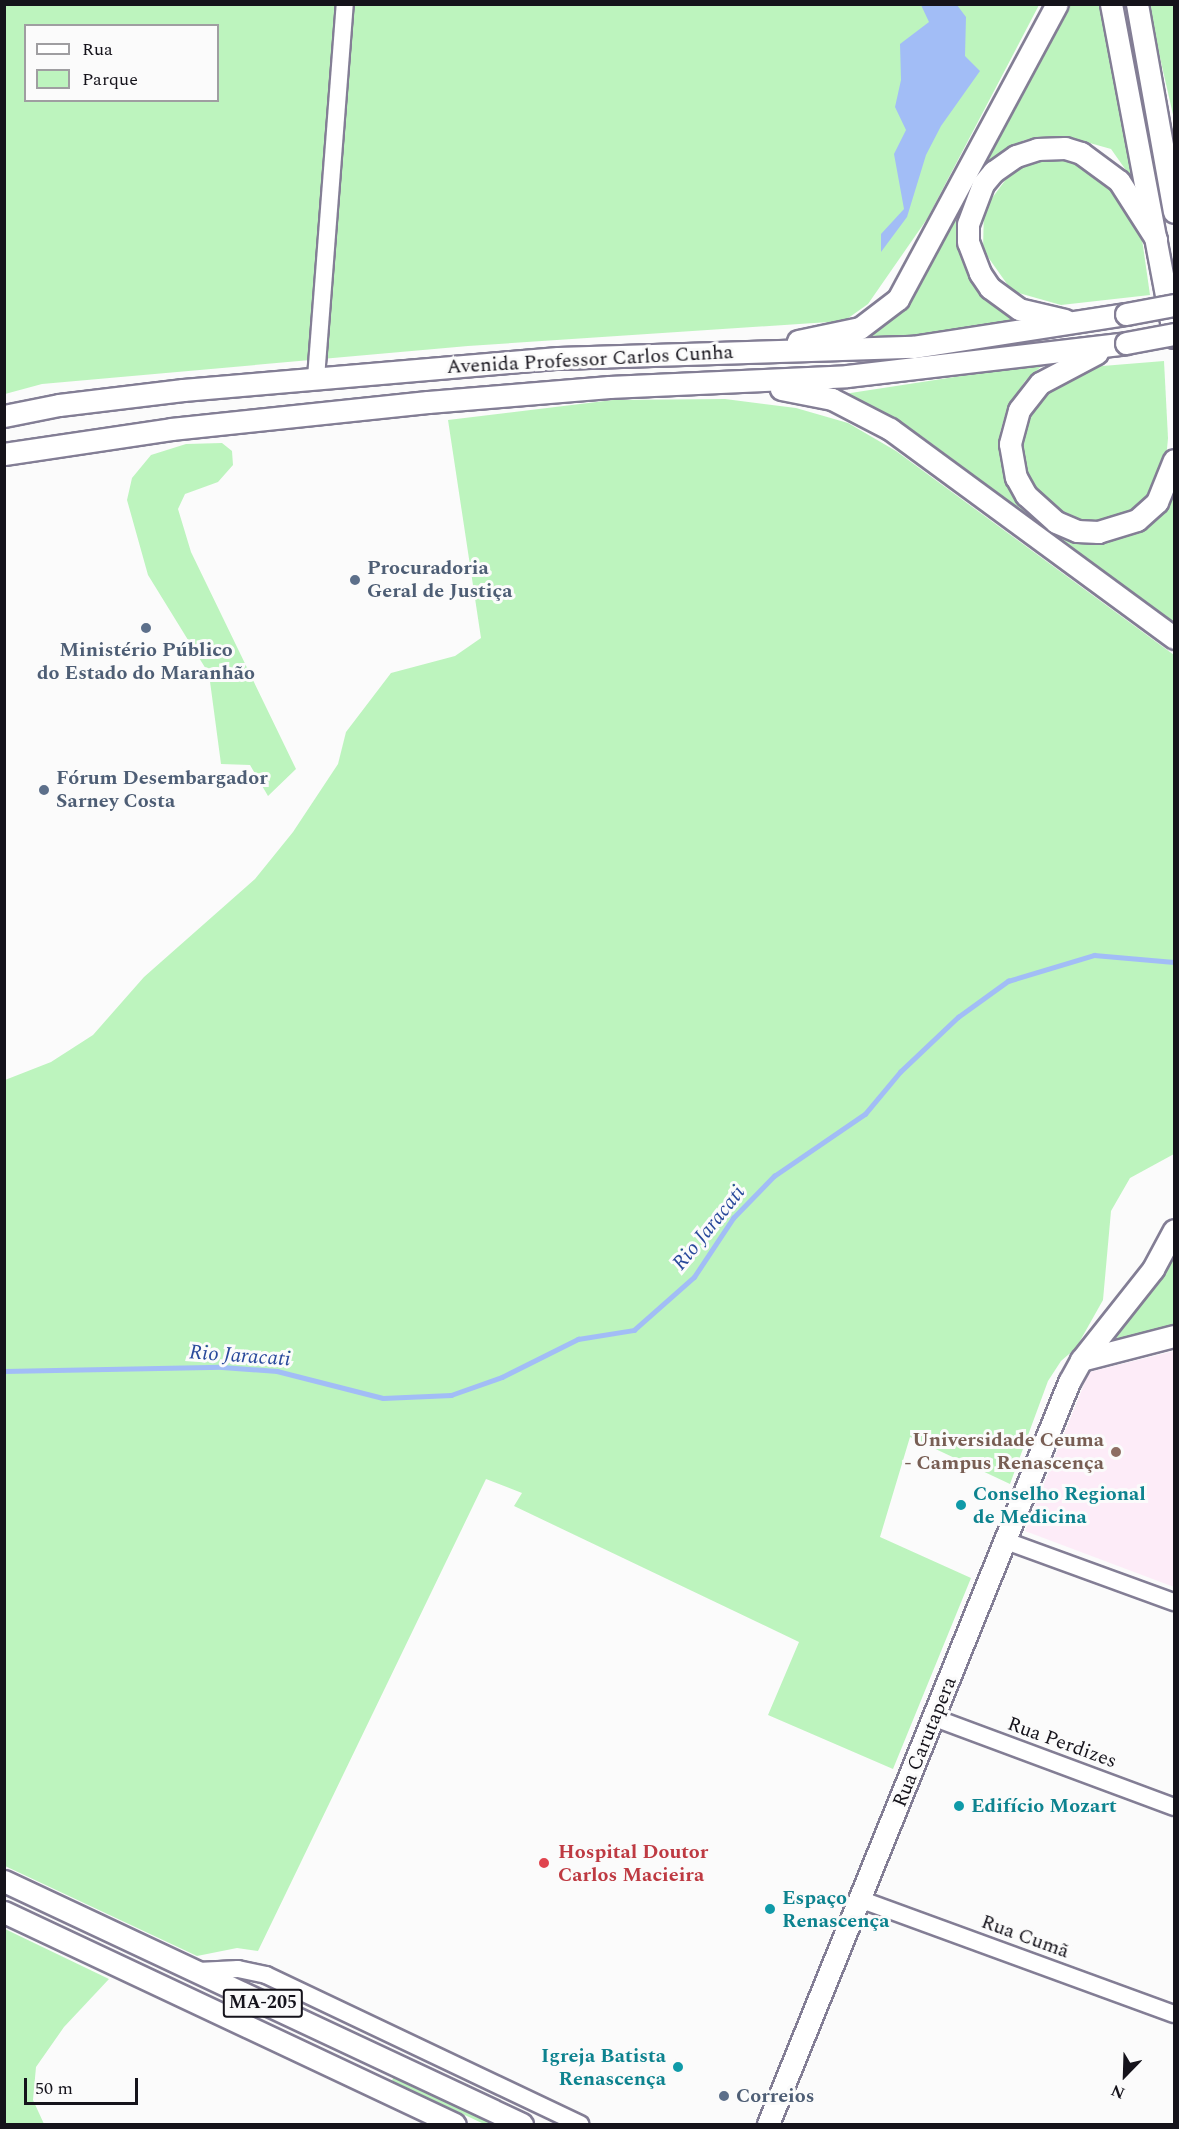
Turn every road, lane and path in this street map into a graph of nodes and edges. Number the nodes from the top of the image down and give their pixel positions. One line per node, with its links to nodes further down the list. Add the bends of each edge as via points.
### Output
1 (345, 4): 12 (street)
2 (1057, 4): 11 (main road, via 907,285 887,311 860,328 837,336)
3 (1111, 4): 6 (main road)
4 (1137, 4): 5 (main road)
5 (1174, 212)
6 (1156, 239): 8 (main road, via 1139,208 1107,169 1071,149 1025,152 982,184 968,224 968,242 990,288 1019,309 1051,319); 9 (main road)
7 (1174, 305): 8 (main road, Avenida Professor Carlos Cunha, bridge)
8 (1123, 314): 11 (main road, Avenida Professor Carlos Cunha, via 913,347)
9 (1174, 336): 10 (main road, Avenida Professor Carlos Cunha, bridge)
10 (1120, 344): 13 (main road, Avenida Professor Carlos Cunha, via 847,376); 16 (main road, via 1053,375 1029,394 1019,410 1010,444 1016,477 1037,509 1056,522 1077,531 1098,532 1137,520 1157,502 1169,481)
11 (696, 354): 12 (main road, Avenida Professor Carlos Cunha, via 558,358)
12 (315, 378): 14 (main road, Avenida Professor Carlos Cunha, via 93,400)
13 (715, 381): 15 (main road, Avenida Professor Carlos Cunha, via 428,402 171,429); 17 (main road, via 811,393 866,415)
14 (4, 416)
15 (4, 454)
16 (1174, 460)
17 (1174, 638)
18 (1174, 1230): 20 (main road, Rua Carutapera, via 1153,1269)
19 (1174, 1336): 20 (main road)
20 (1081, 1360): 21 (main road, Rua Carutapera)
21 (1006, 1542): 22 (street); 23 (main road, Rua Carutapera)
22 (1174, 1602)
23 (935, 1718): 24 (street, Rua Perdizes); 26 (main road, Rua Carutapera)
24 (1174, 1807)
25 (4, 1881): 28 (main road, MA-205)
26 (862, 1900): 29 (street, Rua Cumã); 33 (main road, Rua Carutapera)
27 (4, 1912): 30 (main road, MA-205)
28 (197, 1971): 31 (main road, MA-205); 32 (street, via 238,1969 266,1976)
29 (1174, 2014)
30 (455, 2124)
31 (522, 2124)
32 (580, 2124)
33 (768, 2124)

